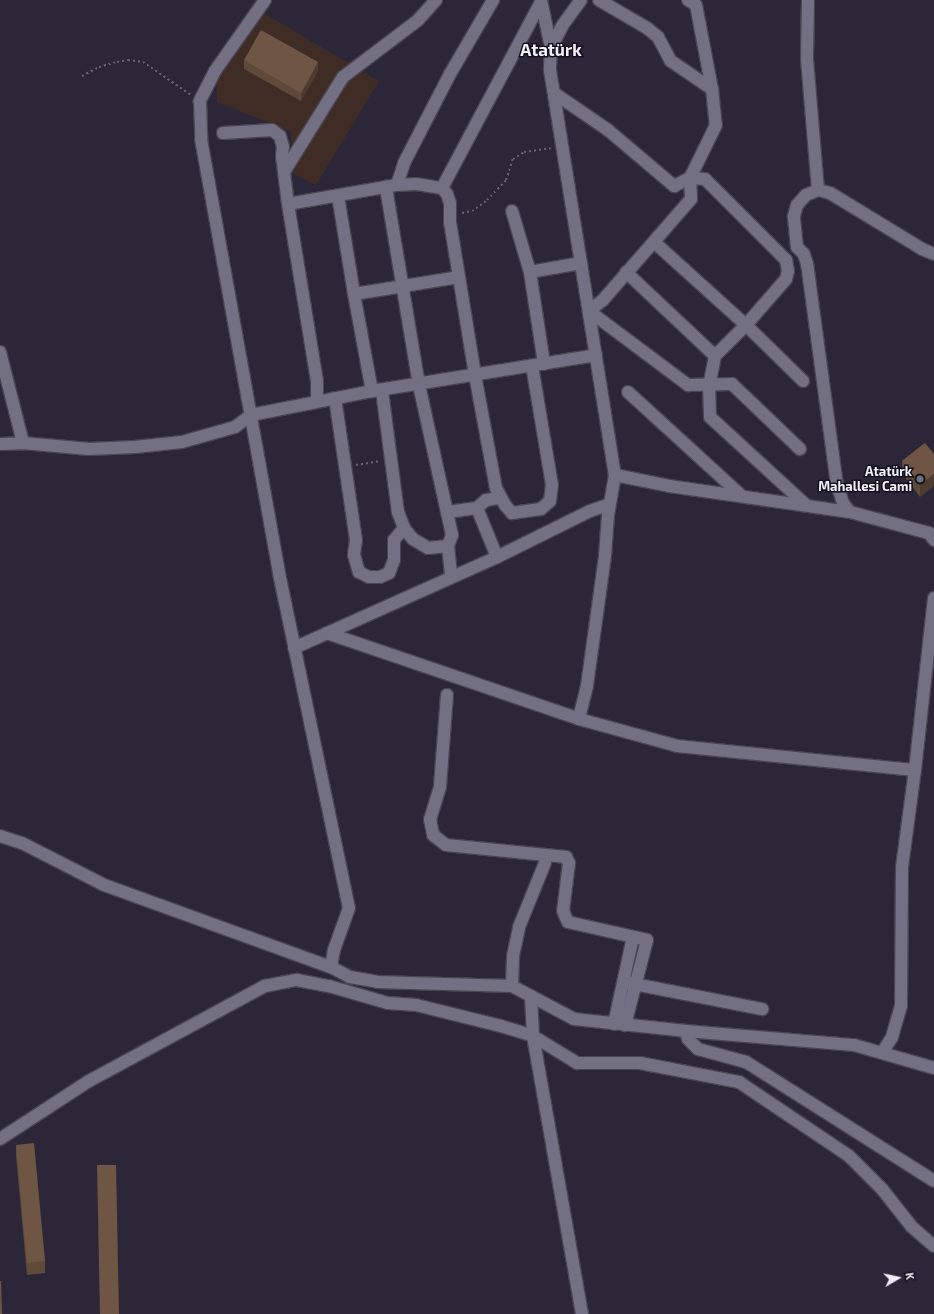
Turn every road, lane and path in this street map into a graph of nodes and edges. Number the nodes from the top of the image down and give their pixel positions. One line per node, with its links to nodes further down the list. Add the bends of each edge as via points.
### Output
1 (265, 0): 13 (street, via 215,71)
2 (436, 0): 16 (street, via 418,20 343,77)
3 (493, 0): 18 (street, via 450,74)
4 (581, 0): 9 (street, via 562,26)
5 (599, 0): 11 (street, via 658,36 671,61)
6 (688, 0): 11 (street, via 696,5)
7 (808, 0): 20 (street, via 807,59)
8 (541, 1): 9 (street); 19 (street)
9 (551, 48): 12 (street, via 550,70)
10 (82, 76): 13 (path, via 98,67 118,62 143,62)
11 (712, 89): 17 (street, via 716,125)
12 (554, 93): 15 (street); 17 (street, via 608,130 674,186)
13 (200, 102): 47 (street, via 202,139)
14 (223, 132): 16 (street, via 272,130 280,136)
15 (562, 146): 24 (path, via 524,152 513,159 506,180 487,200 472,211); 27 (street)
16 (284, 172): 22 (street)
17 (690, 178): 25 (street, via 691,199); 34 (street, via 705,179 786,260 786,279)
18 (392, 186): 19 (street, via 416,184); 21 (street); 31 (street)
19 (442, 188): 24 (street, via 450,203)
20 (818, 190): 26 (street, via 830,193); 60 (street, via 806,195 797,206 794,216 797,247 804,254 807,264 836,485 843,503)
21 (338, 196): 22 (street); 32 (street)
22 (288, 204): 46 (street)
23 (512, 211): 28 (street)
24 (450, 215): 30 (street)
25 (654, 242): 29 (street); 34 (street)
26 (934, 254)
27 (581, 263): 28 (street); 33 (street)
28 (530, 272): 38 (street)
29 (626, 272): 33 (street, via 603,300); 37 (street)
30 (459, 277): 31 (street); 39 (street)
31 (402, 286): 32 (street); 41 (street)
32 (354, 294): 43 (street)
33 (589, 311): 36 (street); 42 (street, via 688,385)
34 (746, 325): 37 (street); 40 (street)
35 (0, 352): 48 (street)
36 (596, 355): 38 (street); 53 (street)
37 (715, 356): 42 (street)
38 (538, 365): 39 (street); 55 (street, via 552,485 550,502 541,509 512,513)
39 (475, 375): 41 (street); 55 (street, via 496,488)
40 (802, 381)
41 (419, 385): 43 (street); 59 (street)
42 (709, 386): 50 (street, via 732,384); 57 (street, via 710,417)
43 (377, 391): 45 (street); 51 (street)
44 (628, 392): 54 (street)
45 (335, 398): 46 (street); 52 (street)
46 (317, 401): 47 (street)
47 (251, 415): 48 (street, via 235,427 182,442 89,449); 68 (street)
48 (23, 443): 49 (street)
49 (0, 444)
50 (800, 449)
51 (391, 459): 52 (path); 61 (street, via 398,512)
52 (345, 467): 61 (street, via 356,540 354,555 360,572 369,577 380,577 389,573 394,560 394,540)
53 (615, 475): 54 (street, via 669,486); 56 (street)
54 (742, 496): 57 (street)
55 (501, 498): 58 (street, via 486,500)
56 (610, 504): 64 (street, via 590,510); 70 (street, via 588,678)
57 (806, 505): 60 (street)
58 (477, 508): 59 (street); 64 (street)
59 (448, 512): 63 (street, via 452,535)
60 (850, 512): 62 (street, via 929,533)
61 (404, 528): 63 (street, via 413,539 428,548)
62 (934, 540)
63 (448, 546): 65 (street)
64 (497, 557): 65 (street)
65 (451, 577): 67 (street)
66 (934, 598): 71 (street)
67 (327, 633): 68 (street); 70 (street)
68 (294, 648): 75 (street, via 349,908 334,950)
69 (447, 695): 74 (street, via 440,787 430,819 434,835 446,845 566,857 569,863 563,911 565,919 571,924)
70 (579, 719): 71 (street, via 695,749)
71 (915, 770): 84 (street, via 902,867 901,1006 892,1037)
72 (0, 836): 75 (street, via 22,843 104,885)
73 (545, 863): 78 (street, via 519,927 513,956)
74 (633, 937): 76 (street); 77 (street, via 647,940)
75 (331, 967): 78 (street, via 350,978 377,982)
76 (624, 982): 77 (street); 81 (street)
77 (636, 984): 80 (street); 81 (street)
78 (512, 986): 79 (street)
79 (531, 996): 81 (street, via 574,1019); 83 (street)
80 (762, 1008)
81 (620, 1025): 82 (street)
82 (686, 1031): 84 (street, via 854,1045); 87 (street, via 688,1039 698,1049 746,1062)
83 (533, 1036): 86 (street, via 416,1005 388,1003 329,986 297,980 265,986 89,1081); 88 (street, via 577,1063 640,1063 739,1082 849,1156 882,1189 912,1227); 89 (street)
84 (882, 1053): 85 (street)
85 (934, 1068)
86 (0, 1139)
87 (934, 1181)
88 (934, 1246)
89 (582, 1314)

